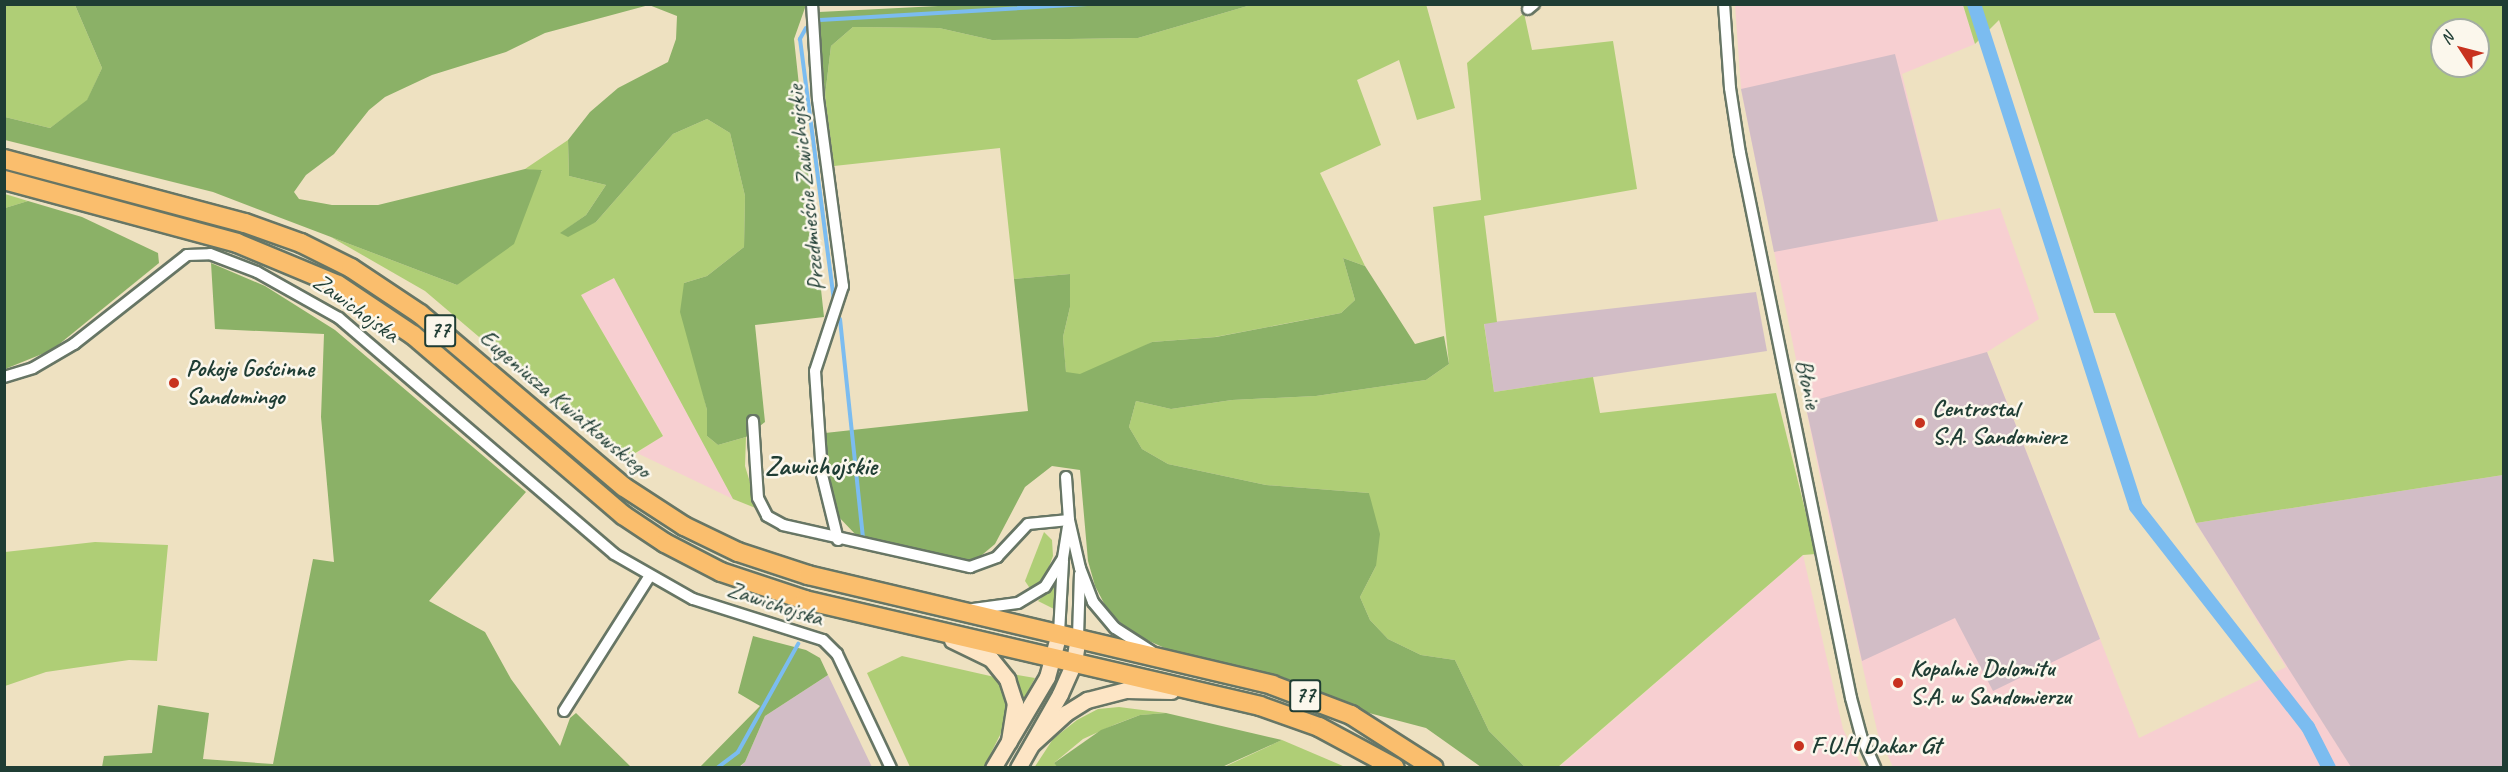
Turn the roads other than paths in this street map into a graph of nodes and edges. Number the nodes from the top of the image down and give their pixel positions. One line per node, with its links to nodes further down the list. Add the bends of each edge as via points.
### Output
1 (812, 4): 9 (street, Przedmieście Zawichojskie, via 818,99 843,286 815,371 822,474)
2 (1724, 4): 29 (street, Błonie, via 1730,88 1740,153 1851,698)
3 (4, 159): 13 (main road, Eugeniusza Kwiatkowskiego / 77, via 225,217 313,249 351,268 412,308 596,465 684,526 779,567)
4 (4, 180): 14 (main road, Eugeniusza Kwiatkowskiego / 77, via 227,240 308,269 404,328 607,503 665,543 710,567 769,590)
5 (4, 377): 12 (street, Zawichojska, via 33,368 74,344 187,255 202,253 224,259 283,284 339,318 587,533)
6 (753, 421): 9 (street, via 758,498 767,516 783,525)
7 (1066, 477): 8 (street)
8 (1069, 520): 9 (street, via 1028,524 997,557 970,567); 10 (street); 11 (street)
9 (838, 540)
10 (1063, 558): 13 (street, via 1053,578 1031,598 1010,606); 15 (street)
11 (1080, 568): 16 (street); 17 (street, via 1093,602 1110,622)
12 (650, 577): 21 (street); 24 (street, Zawichojska, via 736,616 823,640 837,654)
13 (960, 610): 15 (main road, Eugeniusza Kwiatkowskiego / 77)
14 (927, 629): 18 (main road, Eugeniusza Kwiatkowskiego / 77); 22 (street, via 977,651 1004,673 1015,703)
15 (1059, 633): 16 (main road, Eugeniusza Kwiatkowskiego / 77); 18 (street)
16 (1078, 637): 17 (main road, 77); 19 (street)
17 (1162, 657): 28 (main road, 77, via 1315,699 1382,732)
18 (1054, 658): 19 (main road, Eugeniusza Kwiatkowskiego / 77); 22 (street, via 1042,687)
19 (1074, 662): 20 (main road, 77); 23 (street)
20 (1208, 693): 23 (street, via 1111,693 1066,713); 27 (main road, 77, via 1319,727)
21 (564, 711)
22 (1009, 742): 25 (street)
23 (1032, 744): 26 (street)
24 (891, 768)
25 (993, 768)
26 (1018, 768)
27 (1395, 768)
28 (1434, 768)
29 (1875, 768)

